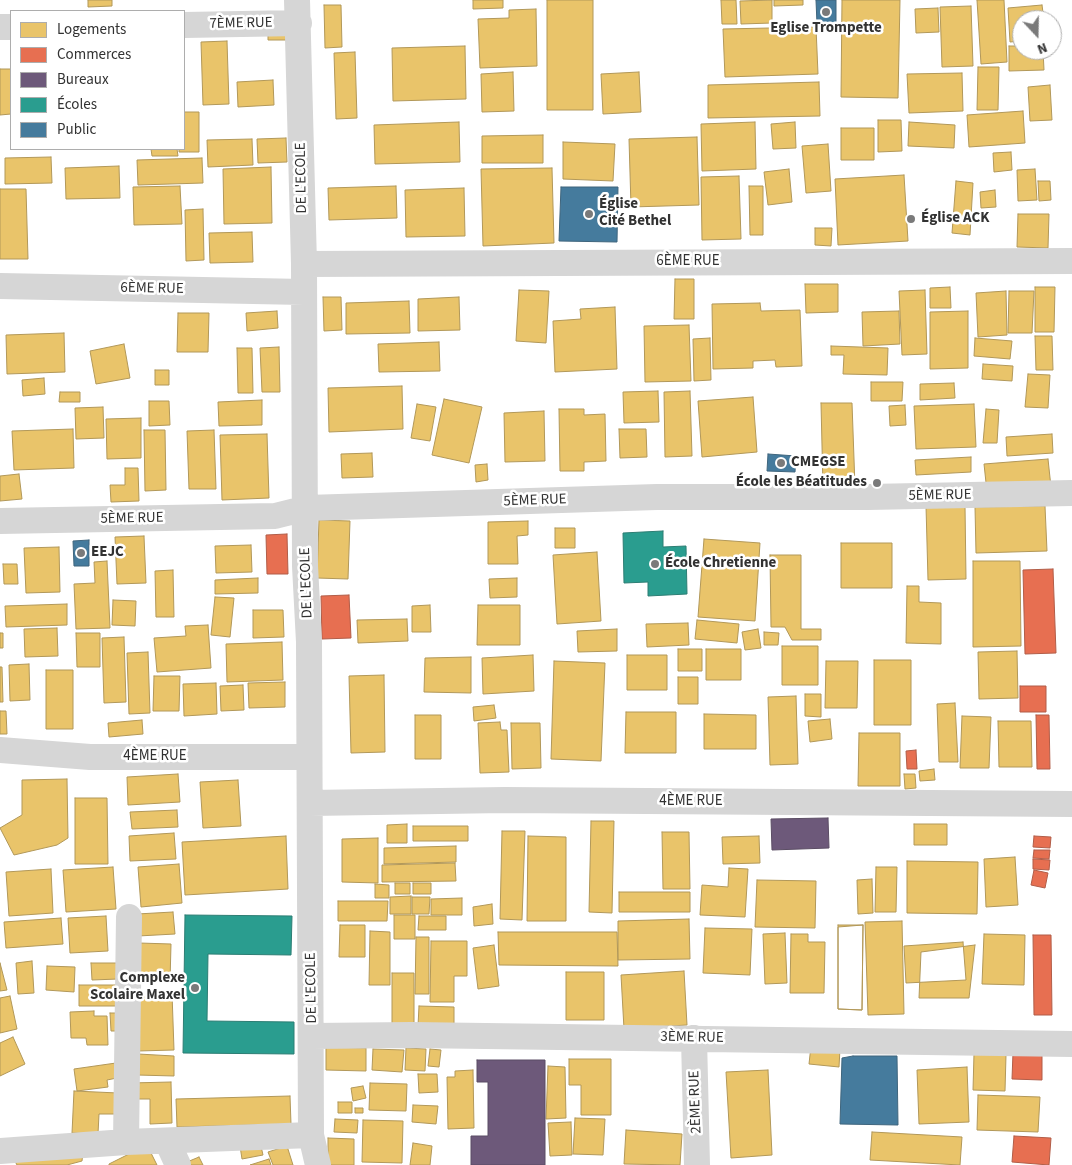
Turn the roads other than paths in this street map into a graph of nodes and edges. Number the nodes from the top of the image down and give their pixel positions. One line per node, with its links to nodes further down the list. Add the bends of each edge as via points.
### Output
1 (298, 11): 2 (street, 7ÈME RUE); 4 (street, DE L'ECOLE)
2 (185, 25)
3 (1072, 260): 4 (street, 6ÈME RUE)
4 (304, 264): 6 (street, DE L'ECOLE)
5 (0, 286): 6 (street, 6ÈME RUE)
6 (304, 292): 8 (street, DE L'ECOLE)
7 (1072, 494): 8 (street, 5ÈME RUE, via 656,497)
8 (307, 508): 9 (street, 5ÈME RUE, via 275,516); 11 (street, DE L'ECOLE)
9 (0, 521)
10 (0, 750): 11 (street, 4ÈME RUE, via 90,757)
11 (309, 757): 12 (street, DE L'ECOLE)
12 (310, 803): 13 (street, 4ÈME RUE, via 505,800); 15 (street, DE L'ECOLE)
13 (1072, 804)
14 (129, 917): 20 (street)
15 (312, 1036): 16 (street, 3ÈME RUE); 18 (street, DE L'ECOLE)
16 (694, 1038): 17 (street, 3ÈME RUE); 27 (street, 2ÈME RUE)
17 (1072, 1044)
18 (311, 1136): 19 (street); 26 (street, DE L'ECOLE)
19 (167, 1141): 20 (street); 25 (street)
20 (126, 1142): 22 (street)
21 (0, 1151): 22 (street)
22 (93, 1155)
23 (0, 1158): 24 (street)
24 (10, 1165)
25 (178, 1165)
26 (318, 1165)
27 (697, 1165)

